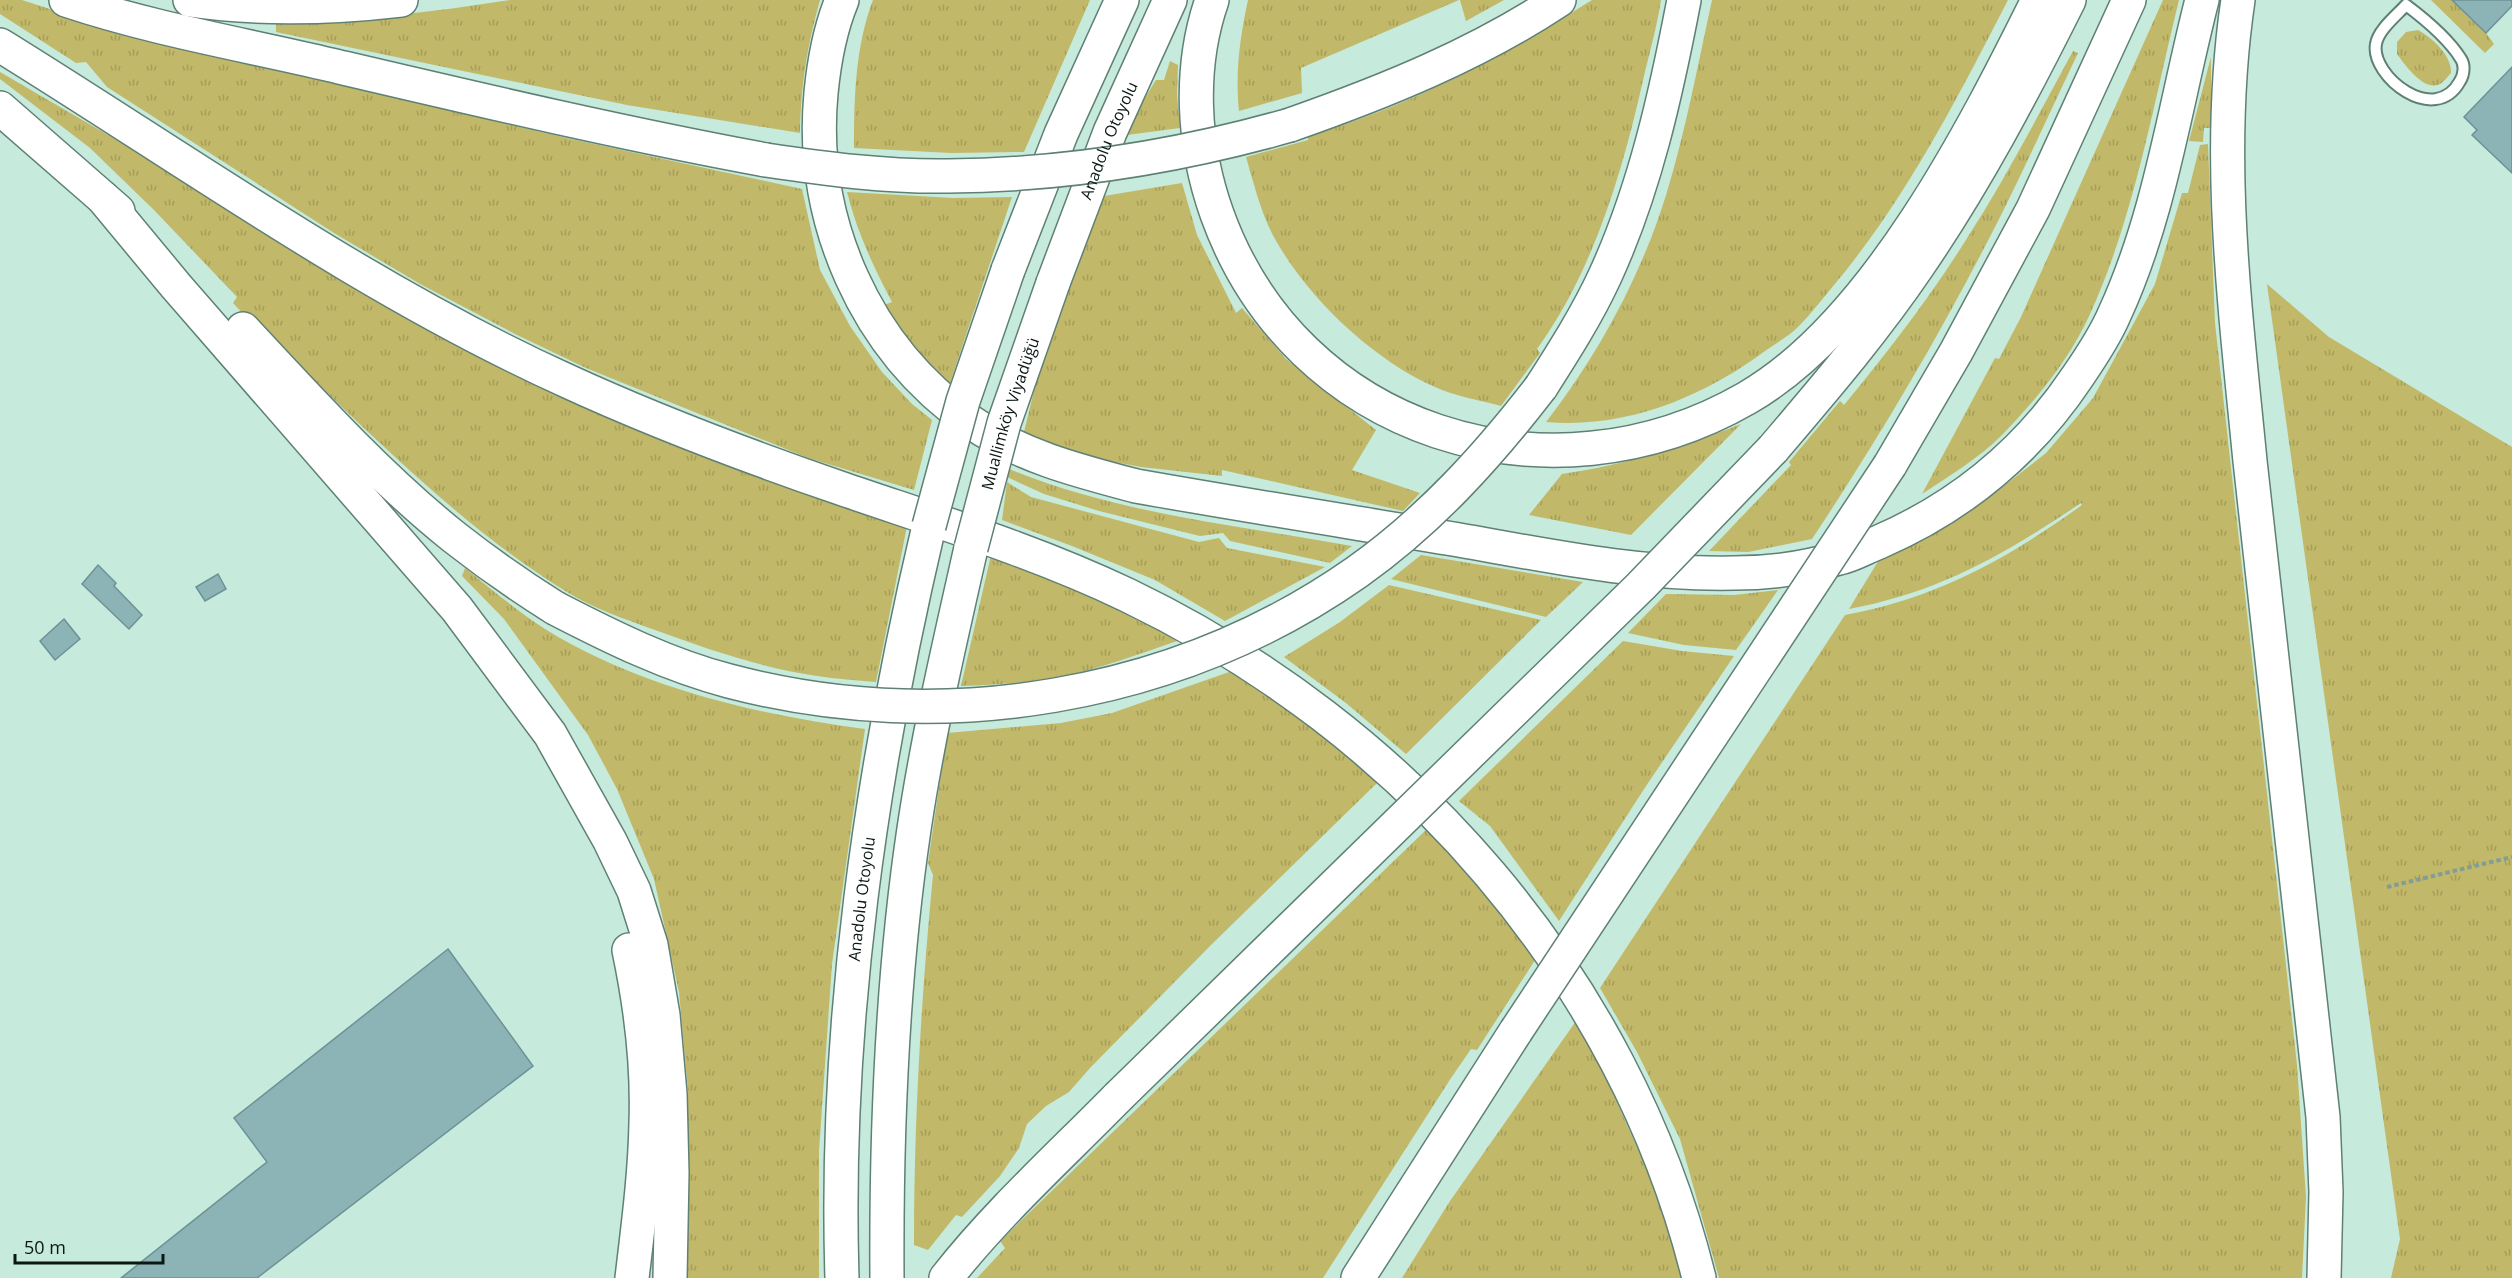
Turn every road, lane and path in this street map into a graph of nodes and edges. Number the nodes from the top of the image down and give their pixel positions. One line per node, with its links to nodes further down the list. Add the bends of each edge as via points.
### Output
1 (66, 0): 8 (highway, bridge, via 129,20 692,146 838,170 947,176 1030,173 1127,162 1290,125 1458,58)
2 (190, 0): 3 (highway, via 296,6)
3 (401, 0)
4 (842, 0): 13 (highway, via 824,68 820,111 823,186 840,253 859,292 897,349 922,380 972,423 1065,467 1136,486 1624,568 1726,573 1778,570 1840,558 1901,532 1974,489 2034,435 2061,401 2114,317 2131,273 2153,204)
5 (1122, 0): 25 (highway, Anadolu Otoyolu, bridge, via 1061,134 963,401 929,526 894,683 854,946 842,1146)
6 (1170, 0): 19 (highway, Anadolu Otoyolu, via 1110,132)
7 (1212, 0): 10 (highway, via 1197,79 1198,139 1207,186 1229,246 1252,288 1282,329 1325,369 1385,410 1465,440 1525,450 1560,451 1648,440 1686,426 1748,397 1805,354 1867,285 1926,205)
8 (1559, 0)
9 (1684, 0): 18 (highway, bridge, via 1653,140 1623,233 1584,318 1541,387 1476,467 1398,541 1357,572 1272,624 1157,670 1096,688 1028,700 923,708 798,697 728,681 655,656 555,608 452,536 270,358 197,280)
10 (2038, 0)
11 (2069, 0): 27 (highway, bridge, via 2019,100 1950,218 1882,317 1822,393 1641,586 1118,1097)
12 (2129, 0): 28 (highway, bridge, via 2034,209 1890,465 1516,1031)
13 (2202, 0)
14 (2238, 0): 30 (highway, via 2230,67 2228,230 2259,548 2323,1117)
15 (2406, 4): 15 (lane, via 2441,34 2463,62 2463,76 2454,92 2438,100 2413,97 2388,77 2376,55 2376,42)
16 (0, 45): 29 (highway, via 300,236 493,346 568,382 736,452 912,511 1127,595 1258,667 1322,712 1450,828 1504,890 1549,951 1589,1012 1632,1092 1671,1182)
17 (0, 108): 18 (highway)
18 (103, 198): 20 (highway, via 457,609 523,694)
19 (1053, 283): 26 (highway, Muallimköy Viyadüğü, bridge, via 1004,423 971,548 914,829 902,924 887,1167)
20 (575, 777): 23 (highway, via 619,902 641,1024 646,1124); 24 (highway, via 634,891 651,945 663,1015 670,1094)
21 (2512, 857): 22 (path)
22 (2387, 887)
23 (632, 1278)
24 (670, 1278)
25 (842, 1278)
26 (887, 1278)
27 (946, 1278)
28 (1358, 1278)
29 (1699, 1278)
30 (2324, 1278)

